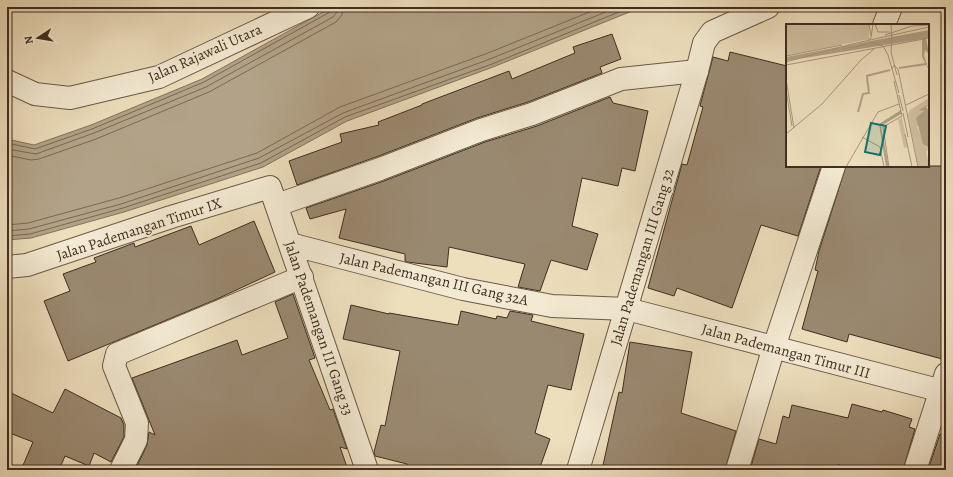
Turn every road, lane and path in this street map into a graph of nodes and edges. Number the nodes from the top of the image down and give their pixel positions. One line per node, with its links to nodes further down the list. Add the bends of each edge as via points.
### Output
1 (308, 7): 6 (street, Jalan Rajawali Utara, via 159,77 70,98 35,94)
2 (768, 7): 5 (street, Jalan Pademangan III Gang 32, via 712,32 704,43)
3 (891, 7): 4 (street)
4 (884, 24)
5 (698, 71): 8 (street, Jalan Pademangan Timur IX, via 621,80 380,169); 12 (street, Jalan Pademangan III Gang 32)
6 (7, 81)
7 (834, 167): 13 (street)
8 (274, 196): 9 (street, Jalan Pademangan III Gang 33); 10 (street, Jalan Pademangan Timur IX, via 171,217 27,265)
9 (290, 244): 11 (street, Jalan Pademangan III Gang 33); 12 (street, Jalan Pademangan III Gang 32A, via 463,289 552,306)
10 (7, 267)
11 (302, 277): 15 (street, via 118,354 114,366 137,423 136,440); 16 (street, Jalan Pademangan III Gang 33)
12 (626, 309): 13 (street, Jalan Pademangan Timur III); 17 (street, Jalan Pademangan III Gang 32)
13 (774, 347): 14 (street, Jalan Pademangan Timur III); 18 (street)
14 (944, 386): 19 (street)
15 (121, 470)
16 (367, 470)
17 (578, 470)
18 (737, 470)
19 (915, 470)

